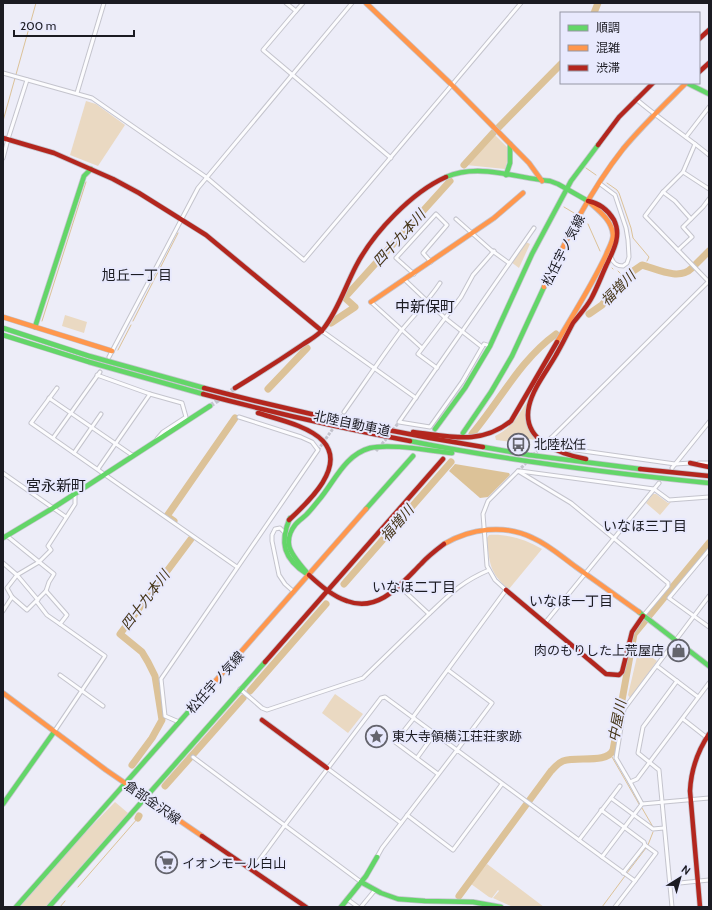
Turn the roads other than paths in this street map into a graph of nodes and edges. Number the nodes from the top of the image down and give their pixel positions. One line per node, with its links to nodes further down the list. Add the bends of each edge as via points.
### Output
1 (104, 3): 17 (street)
2 (286, 3): 7 (street)
3 (303, 3): 7 (street)
4 (352, 3): 11 (street)
5 (366, 3): 16 (main road)
6 (521, 3): 16 (street)
7 (296, 11): 11 (street, via 263,50)
8 (709, 30): 9 (main road)
9 (700, 38)
10 (3, 73): 12 (street)
11 (291, 76): 28 (street); 32 (street)
12 (27, 80): 17 (street); 23 (street)
13 (652, 84): 19 (main road, 松任宇ノ気線)
14 (685, 84): 21 (main road, 松任宇ノ気線)
15 (688, 84): 18 (main road)
16 (452, 86): 24 (main road); 28 (street)
17 (77, 93): 32 (street, via 92,98)
18 (709, 94)
19 (636, 99): 21 (street); 35 (main road, 松任宇ノ気線, via 606,133)
20 (709, 108): 22 (street)
21 (654, 115): 22 (street); 34 (main road, 松任宇ノ気線, via 623,149)
22 (686, 137): 25 (street)
23 (5, 138): 27 (street); 29 (main road, via 54,153)
24 (510, 144): 31 (main road, via 510,163); 33 (main road)
25 (695, 144): 26 (street); 30 (street)
26 (708, 153)
27 (3, 158)
28 (391, 158): 32 (street, via 304,260)
29 (91, 169): 41 (main road, via 139,193); 59 (main road, via 84,176)
30 (683, 172): 36 (street); 37 (street)
31 (506, 175): 33 (main road); 61 (main road, via 477,171 464,173 444,177 423,190 393,217 368,246)
32 (206, 176): 41 (street)
33 (542, 181): 35 (main road)
34 (598, 183): 40 (main road, 松任宇ノ気線); 48 (street, via 615,195 628,234 627,263 623,266 617,265)
35 (566, 188): 40 (main road); 65 (main road, 松任宇ノ気線, via 532,254)
36 (709, 189)
37 (663, 192): 43 (street); 46 (street, via 645,217)
38 (523, 193): 45 (main road, via 506,210)
39 (709, 199): 43 (street)
40 (588, 201): 48 (main road, via 595,202 603,208 616,224 618,236); 86 (main road, via 606,218 612,231 611,244 516,415 506,427 482,437 464,437); 89 (main road, 松任宇ノ気線, via 567,237 512,356)
41 (181, 219): 61 (main road, via 206,235); 68 (street)
42 (456, 219): 45 (street)
43 (691, 219): 46 (street, via 683,227 692,237)
44 (534, 228): 50 (street)
45 (472, 234): 47 (street); 49 (main road)
46 (678, 250): 53 (street)
47 (494, 251): 50 (street); 58 (street, via 473,275)
48 (611, 257): 107 (main road, via 585,310 575,321 531,400 528,414 531,428 548,447 571,456)
49 (431, 262): 51 (main road); 51 (street, via 423,253 447,225 436,214 396,258)
50 (509, 263): 63 (street)
51 (414, 274): 52 (main road)
52 (405, 280): 55 (street); 56 (main road)
53 (709, 281): 100 (street, via 550,439 569,449)
54 (440, 283): 55 (street)
55 (426, 300): 58 (street); 62 (street)
56 (371, 302): 62 (street)
57 (3, 317): 59 (main road)
58 (445, 318): 63 (street); 67 (street)
59 (35, 327): 68 (main road)
60 (3, 328): 86 (main road, 北陸自動車道, via 181,383)
61 (322, 331): 71 (street); 75 (main road)
62 (402, 331): 67 (street); 71 (street)
63 (461, 332): 66 (street); 70 (street)
64 (3, 335): 76 (main road, 北陸自動車道)
65 (490, 346): 66 (street, via 484,344); 88 (main road, 松任宇ノ気線)
66 (482, 347): 79 (street, via 462,382 430,427 399,422)
67 (422, 348): 70 (street, via 418,354)
68 (112, 351): 69 (street)
69 (109, 357)
70 (437, 368): 79 (street)
71 (374, 369): 79 (street); 82 (street)
72 (100, 372): 73 (street)
73 (97, 375): 77 (street); 81 (street)
74 (57, 388): 78 (street)
75 (235, 388)
76 (186, 391): 96 (main road, 北陸自動車道, via 349,430); 117 (main road, via 270,417 313,434 326,444 331,465 326,476 296,508)
77 (150, 394): 91 (street, via 182,403 186,417); 92 (street)
78 (49, 398): 81 (street); 90 (street, via 32,424)
79 (416, 398)
80 (210, 406): 91 (main road)
81 (70, 412): 87 (street); 90 (street)
82 (344, 412)
83 (101, 414): 87 (street)
84 (239, 417): 123 (street, via 301,437 312,442 318,450)
85 (709, 422): 100 (street)
86 (354, 424): 107 (main road, 北陸自動車道, via 517,453)
87 (92, 427): 92 (street); 93 (street)
88 (436, 429)
89 (464, 433)
90 (53, 438): 93 (street)
91 (157, 439): 94 (main road)
92 (115, 444): 94 (street); 103 (street)
93 (74, 453): 103 (street)
94 (132, 455): 106 (main road)
95 (413, 456): 127 (main road, 松任宇ノ気線)
96 (501, 458): 110 (main road, 北陸自動車道); 127 (main road, via 392,447 364,450 352,458 332,480 326,492 295,524 290,534 289,545 294,556)
97 (443, 459): 129 (main road, 松任宇ノ気線)
98 (690, 463): 99 (street); 100 (street); 101 (main road)
99 (709, 463)
100 (675, 464): 102 (street)
101 (709, 467)
102 (672, 468)
103 (98, 470): 106 (street)
104 (518, 471): 111 (street); 116 (street, via 486,503); 119 (street, via 571,503)
105 (3, 473): 114 (street)
106 (104, 474): 112 (main road); 123 (street)
107 (693, 475): 108 (main road, 北陸自動車道)
108 (709, 476)
109 (659, 483): 111 (street)
110 (709, 483)
111 (654, 489): 113 (street, via 669,500); 119 (street)
112 (75, 493): 114 (main road); 115 (street, via 75,504)
113 (709, 497)
114 (53, 508): 115 (street); 118 (main road)
115 (66, 517): 121 (street, via 48,546 51,550)
116 (483, 530): 124 (street); 125 (main road, via 507,530 535,539); 128 (main road, via 465,534 441,545)
117 (284, 532): 127 (main road, via 283,544 286,554 300,570); 132 (street, via 280,528 275,530 272,541 279,575)
118 (5, 537): 121 (street)
119 (614, 538): 125 (street); 139 (street, via 668,583)
120 (709, 550): 138 (street, via 669,598)
121 (39, 562): 126 (street); 131 (street, via 54,574)
122 (3, 563): 126 (street)
123 (237, 567): 158 (street, via 160,679 165,716)
124 (489, 570): 130 (street); 137 (street, via 462,584)
125 (585, 574): 139 (main road); 140 (street)
126 (17, 575): 134 (street, via 6,588); 135 (street)
127 (309, 575): 129 (main road); 132 (main road, 松任宇ノ気線)
128 (399, 586): 129 (main road, via 380,600 360,604 346,602); 137 (street)
129 (327, 590): 150 (main road, 松任宇ノ気線)
130 (506, 590): 140 (main road); 146 (street)
131 (46, 591): 135 (street); 141 (street, via 67,615)
132 (294, 592): 158 (main road, 松任宇ノ気線)
133 (709, 596): 138 (street)
134 (12, 597): 135 (street, via 27,610); 136 (street)
135 (38, 601): 141 (street, via 47,615)
136 (3, 611)
137 (429, 614): 150 (street, via 364,678 267,710)
138 (694, 616): 142 (street); 143 (street)
139 (644, 617): 140 (main road, via 632,632 622,672 619,675 606,674); 143 (main road)
140 (545, 623)
141 (60, 624): 151 (street, via 106,656)
142 (709, 627)
143 (676, 641): 144 (street); 145 (main road)
144 (657, 666): 148 (street); 168 (street, via 624,709 616,758)
145 (709, 666)
146 (448, 670): 155 (street); 162 (street, via 492,703)
147 (60, 675): 151 (street)
148 (677, 681): 153 (street); 165 (street, via 643,727 638,753)
149 (709, 683): 153 (street)
150 (240, 689): 172 (main road, 松任宇ノ気線)
151 (82, 691): 154 (street); 159 (street)
152 (3, 693): 159 (main road, 倉部金沢線)
153 (698, 697): 156 (street)
154 (104, 706)
155 (413, 717): 160 (street); 164 (street, via 396,742); 166 (street, via 385,697 381,698)
156 (682, 719): 161 (street); 165 (street)
157 (262, 720): 166 (main road)
158 (179, 722): 169 (main road, 松任宇ノ気線)
159 (54, 732): 169 (main road, 倉部金沢線); 177 (main road)
160 (435, 733): 162 (street); 164 (street)
161 (708, 736): 175 (main road, via 693,763)
162 (457, 750): 167 (street); 170 (street)
163 (194, 758): 183 (street)
164 (417, 758): 167 (street)
165 (649, 762): 168 (street, via 637,778); 176 (street, via 659,770)
166 (327, 768): 182 (street); 183 (street)
167 (438, 774): 181 (street)
168 (630, 782): 178 (street)
169 (125, 783): 172 (main road, 倉部金沢線); 199 (main road, 松任宇ノ気線)
170 (502, 784): 181 (street, via 453,850); 186 (street)
171 (620, 786): 173 (street)
172 (146, 798): 190 (main road, 倉部金沢線); 200 (main road, 松任宇ノ気線)
173 (611, 798): 179 (street); 180 (street)
174 (709, 798): 175 (street)
175 (690, 800): 176 (street); 194 (main road)
176 (662, 802): 178 (street); 185 (street)
177 (3, 804)
178 (642, 804): 180 (street)
179 (602, 810): 184 (street); 186 (street)
180 (634, 814): 184 (street); 185 (street, via 652,829)
181 (407, 815): 182 (street)
182 (402, 823): 188 (street)
183 (284, 825): 190 (street); 195 (street)
184 (624, 827): 187 (street); 189 (street)
185 (664, 828): 196 (street)
186 (579, 840): 189 (street)
187 (645, 845): 191 (street); 193 (street, via 656,853)
188 (377, 857): 195 (main road)
189 (602, 857): 191 (street)
190 (252, 870): 201 (main road, 倉部金沢線)
191 (624, 873): 193 (street)
192 (709, 880): 194 (street)
193 (635, 881): 205 (street)
194 (698, 881): 196 (street); 207 (main road)
195 (361, 882): 197 (main road); 198 (main road)
196 (670, 884): 206 (street)
197 (374, 890): 203 (street); 204 (main road, via 396,899 474,902)
198 (347, 899): 202 (main road); 203 (street)
199 (16, 907)
200 (49, 907)
201 (306, 907)
202 (341, 907)
203 (360, 907)
204 (501, 907)
205 (615, 907)
206 (672, 907)
207 (700, 907)

